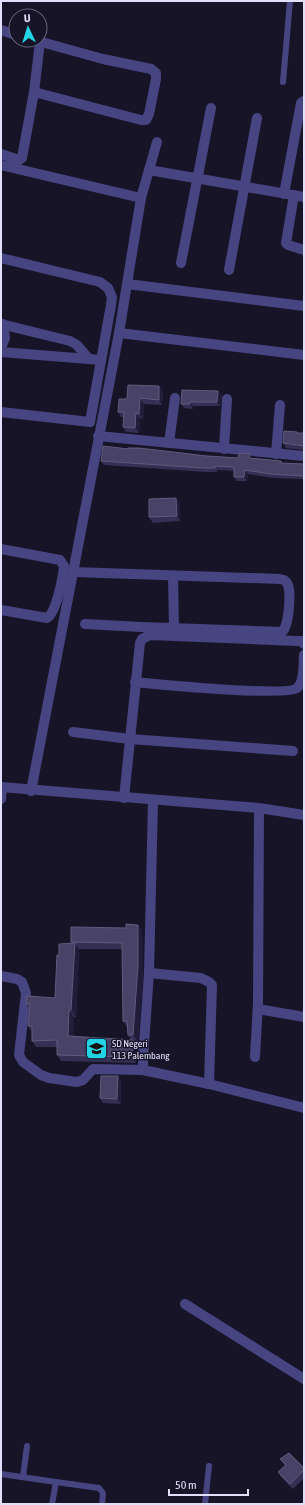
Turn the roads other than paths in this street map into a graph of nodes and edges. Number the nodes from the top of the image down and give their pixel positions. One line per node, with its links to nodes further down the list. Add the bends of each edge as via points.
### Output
1 (290, 1): 4 (lane)
2 (48, 44): 5 (street, via 151,69 156,73 156,79 149,114 146,120 141,120)
3 (37, 48): 5 (street)
4 (283, 82)
5 (34, 92): 11 (street, via 22,158 19,160)
6 (304, 101): 10 (street, via 301,103)
7 (211, 108): 14 (street)
8 (257, 118): 15 (street)
9 (157, 142): 13 (street)
10 (299, 143): 16 (street)
11 (1, 154)
12 (1, 165): 18 (street)
13 (149, 170): 14 (street); 18 (street)
14 (198, 179): 15 (street); 21 (street)
15 (245, 187): 16 (street); 22 (street)
16 (289, 195): 17 (street); 19 (street, via 286,243)
17 (304, 197)
18 (141, 198): 23 (street)
19 (304, 250)
20 (1, 258): 31 (street, via 100,282 108,288 112,297)
21 (181, 263)
22 (229, 270)
23 (127, 284): 24 (street); 26 (street)
24 (304, 306)
25 (2, 324): 27 (street, via 5,338); 30 (street, via 70,341)
26 (118, 333): 29 (street); 36 (street)
27 (1, 348)
28 (1, 352): 30 (street)
29 (304, 354)
30 (88, 358): 31 (street)
31 (101, 360): 35 (street, via 90,422)
32 (175, 398): 37 (street)
33 (227, 399): 38 (street)
34 (280, 405): 39 (street)
35 (1, 412)
36 (98, 436): 37 (street); 42 (street)
37 (169, 443): 38 (street)
38 (224, 449): 39 (street)
39 (276, 454): 40 (street)
40 (304, 456)
41 (1, 549): 44 (street, via 60,560 64,566 54,610 50,616 47,618)
42 (74, 572): 43 (street); 54 (street)
43 (173, 576): 46 (street); 46 (street, via 284,580 288,585 286,627 282,632)
44 (1, 610)
45 (84, 624): 46 (street)
46 (174, 628)
47 (304, 644): 49 (street, via 296,640 150,635 140,643)
48 (304, 655): 49 (street, via 301,682 293,690 212,688)
49 (135, 682): 51 (street)
50 (73, 732): 51 (street)
51 (130, 739): 52 (street); 55 (street)
52 (293, 751)
53 (2, 787): 54 (street); 56 (street)
54 (31, 791): 55 (street)
55 (124, 798): 57 (street)
56 (1, 799)
57 (153, 800): 58 (street); 60 (street)
58 (259, 808): 59 (street); 62 (street)
59 (304, 815)
60 (149, 973): 65 (street); 66 (street, via 201,978 212,985)
61 (1, 976): 65 (street, via 18,979 25,988 19,1055 23,1062 38,1073 49,1078 77,1082 83,1080 93,1069)
62 (258, 1009): 63 (street); 64 (street)
63 (304, 1017)
64 (255, 1057)
65 (143, 1070): 66 (street)
66 (209, 1084): 67 (street)
67 (304, 1108)
68 (184, 1304): 69 (street)
69 (304, 1379)
70 (27, 1446): 73 (lane)
71 (209, 1466): 77 (lane)
72 (1, 1474): 73 (lane)
73 (23, 1477): 74 (lane)
74 (56, 1482): 75 (lane); 76 (lane, via 99,1488 103,1493)
75 (52, 1504)
76 (102, 1504)
77 (205, 1504)

